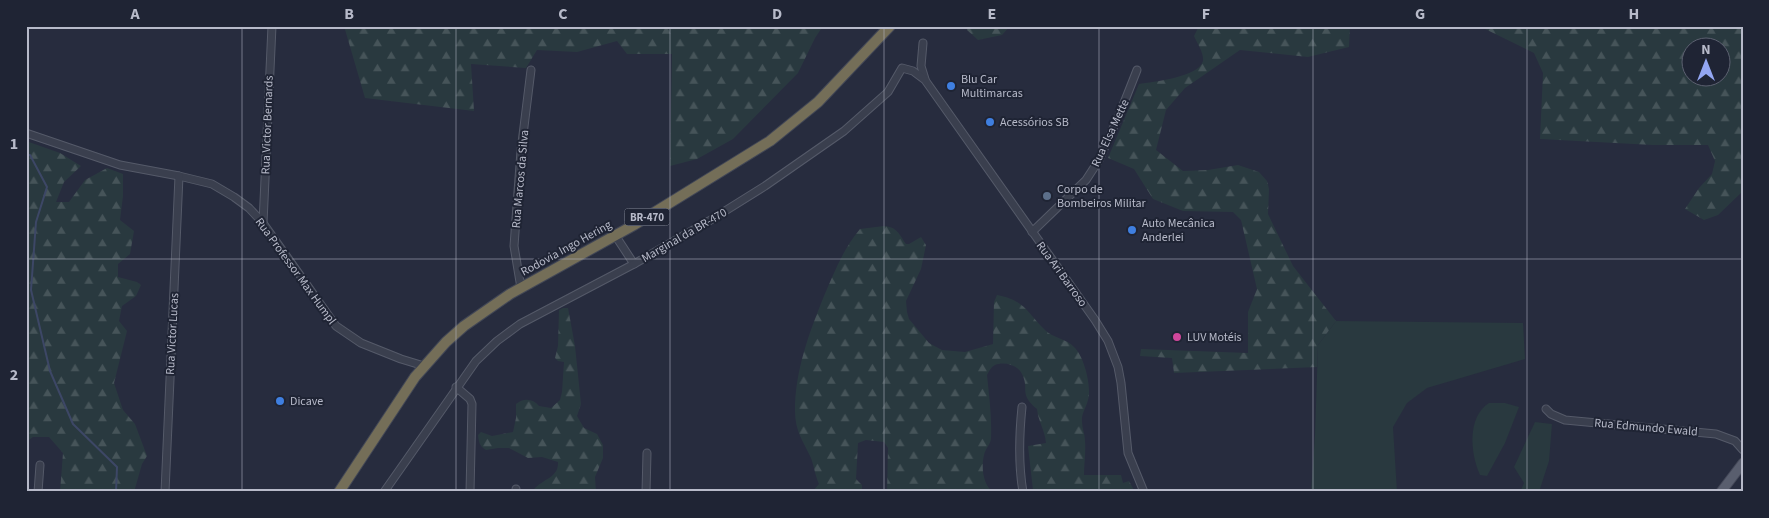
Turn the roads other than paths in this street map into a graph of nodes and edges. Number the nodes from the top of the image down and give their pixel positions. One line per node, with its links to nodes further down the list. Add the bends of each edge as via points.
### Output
1 (272, 26): 10 (street, Rua Victor Bernards)
2 (890, 26): 12 (highway, Rodovia Ingo Hering / BR-470, via 818,102 770,141)
3 (924, 44): 7 (street, via 922,66)
4 (902, 68): 7 (street, Rua Ari Barroso); 13 (street, Marginal da BR-470, via 888,92 844,130 766,186)
5 (531, 70): 14 (street, Rua Marcos da Silva, via 514,246)
6 (1137, 70): 11 (street, Rua Elsa Mette, via 1099,160 1086,180)
7 (925, 80): 11 (street, Rua Ari Barroso)
8 (26, 133): 9 (street, Rua Professor Max Humpl, via 120,165)
9 (179, 176): 10 (street, Rua Professor Max Humpl, via 219,187 249,208); 24 (street, Rua Victor Lucas)
10 (263, 223): 15 (street, Rua Professor Max Humpl, via 336,326 362,343)
11 (1032, 232): 30 (street, Rua Ari Barroso, via 1108,341 1121,383 1128,453)
12 (615, 235): 13 (street); 14 (highway, Rodovia Ingo Hering / BR-470)
13 (634, 264): 16 (street, Marginal da BR-470, via 520,324 476,361)
14 (521, 288): 15 (highway, Rodovia Ingo Hering / BR-470, via 464,326)
15 (424, 366): 25 (highway, Rodovia Ingo Hering / BR-470)
16 (456, 387): 26 (street, Marginal da BR-470); 27 (street, via 472,404)
17 (1022, 407): 29 (street, via 1019,467)
18 (1546, 409): 19 (street, Rua Edmundo Ewald, via 1565,420 1716,434 1734,441)
19 (1743, 450)
20 (647, 454): 28 (street)
21 (1743, 463): 31 (main road)
22 (40, 465): 23 (street)
23 (38, 492)
24 (165, 492)
25 (339, 492)
26 (384, 492)
27 (470, 492)
28 (646, 492)
29 (1023, 492)
30 (1144, 492)
31 (1721, 492)

